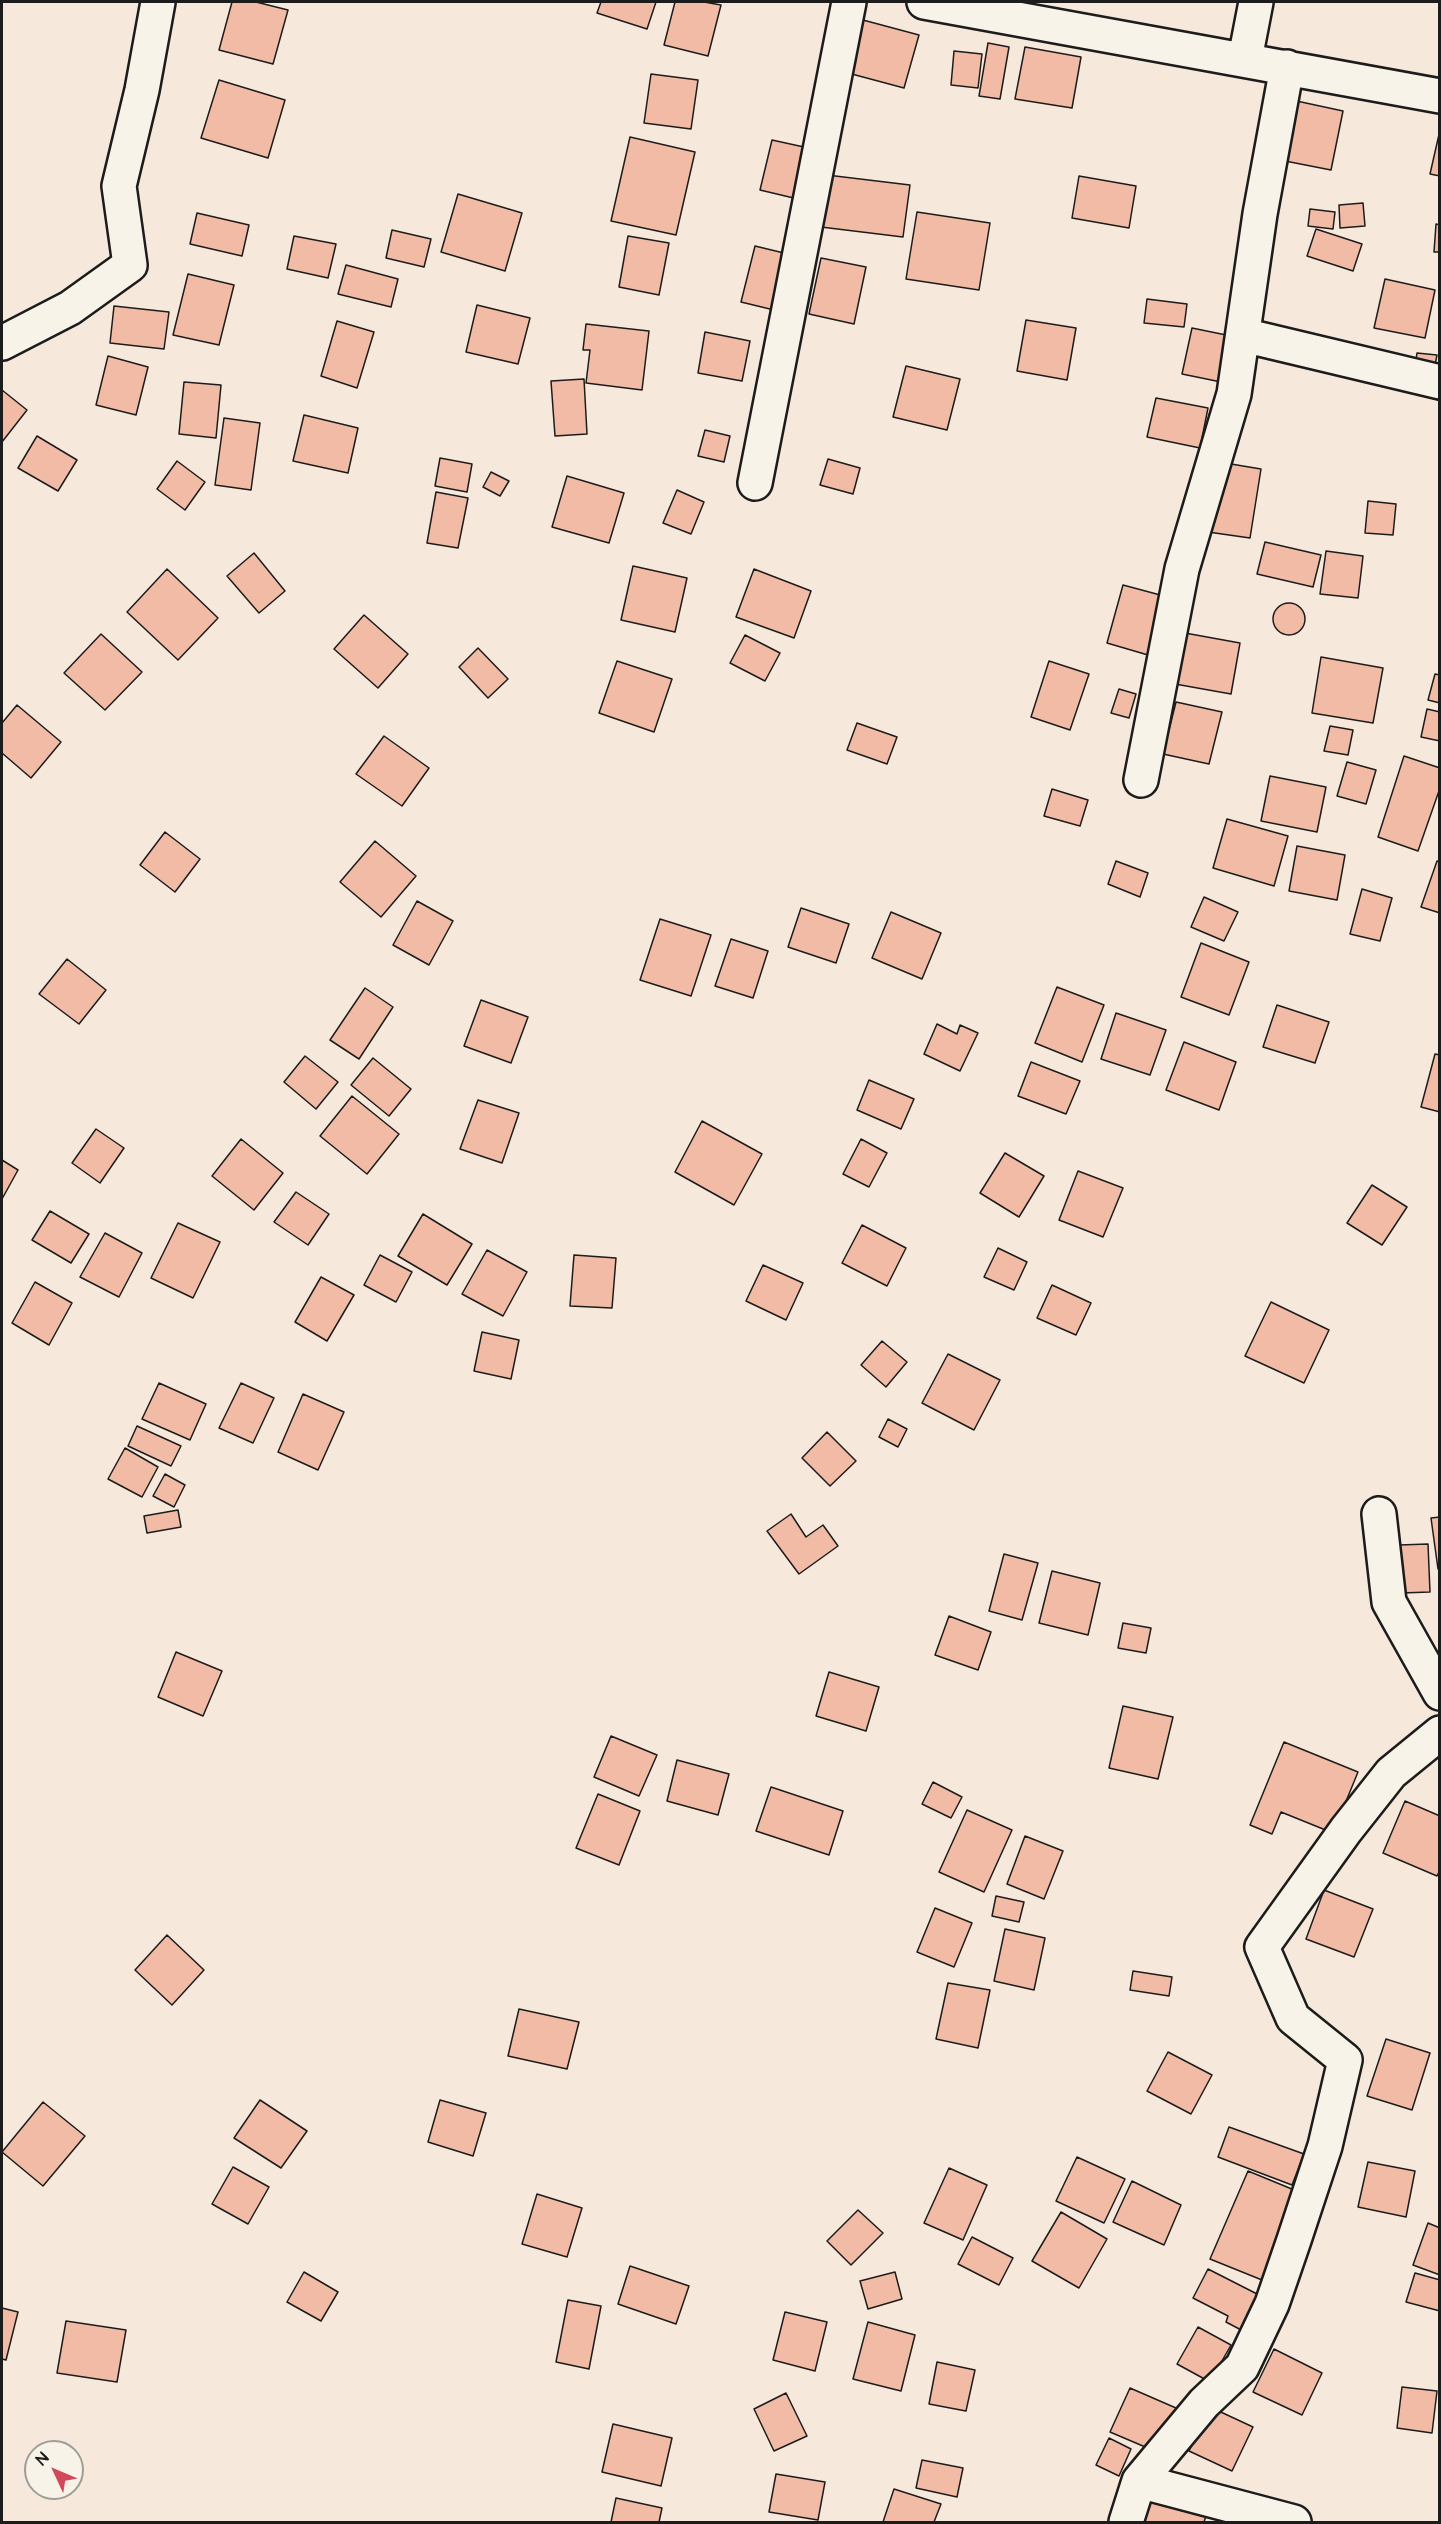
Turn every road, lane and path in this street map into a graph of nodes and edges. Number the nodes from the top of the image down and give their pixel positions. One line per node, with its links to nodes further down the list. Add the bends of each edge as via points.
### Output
1 (158, 2): 9 (street, via 119,186 130,265 70,308)
2 (849, 2): 11 (street)
3 (924, 2): 5 (street)
4 (1256, 2): 5 (street)
5 (1245, 59): 6 (street)
6 (1287, 67): 7 (street); 8 (street, via 1260,214)
7 (1440, 96)
8 (1244, 335): 10 (street); 12 (street, via 1234,394 1182,569)
9 (2, 343)
10 (1440, 382)
11 (755, 483)
12 (1141, 780)
13 (1379, 1514): 14 (street, via 1389,1602)
14 (1440, 1694)
15 (1440, 1733): 16 (street, via 1391,1773 1263,1947 1293,2018 1345,2060 1324,2146 1294,2240 1272,2304 1242,2367 1204,2403)
16 (1139, 2481): 17 (street); 18 (street)
17 (1126, 2523)
18 (1294, 2523)

